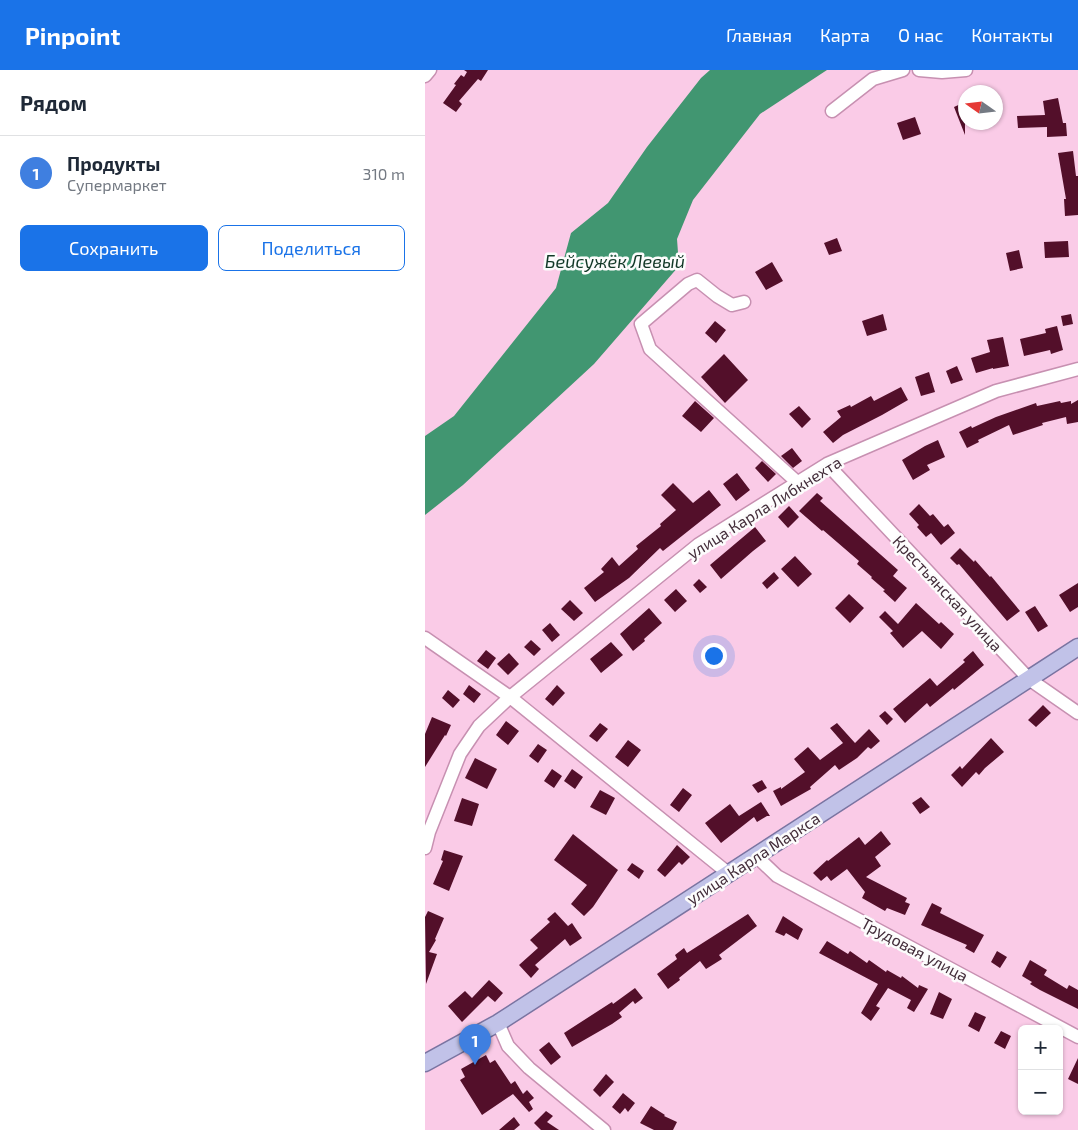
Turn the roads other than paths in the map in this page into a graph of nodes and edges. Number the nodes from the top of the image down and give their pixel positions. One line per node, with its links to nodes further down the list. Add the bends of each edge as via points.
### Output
1 (430, 70): 5 (street)
2 (903, 70): 6 (street, via 873,79)
3 (919, 70): 4 (street)
4 (966, 70)
5 (425, 76)
6 (833, 111)
7 (744, 302): 10 (street, via 732,305 697,280 641,324 650,349)
8 (1078, 369): 9 (street, улица Карла Либкнехта, via 996,391)
9 (827, 464): 10 (street, улица Карла Либкнехта); 13 (street, Крестьянская улица)
10 (797, 482): 14 (street, улица Карла Либкнехта, via 699,544)
11 (425, 638): 14 (street)
12 (1078, 647): 13 (main road, улица Карла Маркса)
13 (1029, 679): 15 (street, Крестьянская улица); 17 (main road, улица Карла Маркса)
14 (510, 697): 16 (street, улица Карла Либкнехта, via 479,726 460,754); 18 (street)
15 (1078, 713)
16 (425, 848)
17 (756, 856): 18 (main road, улица Карла Маркса); 20 (street, Трудовая улица, via 777,876)
18 (728, 873): 19 (main road, улица Карла Маркса)
19 (498, 1023): 21 (main road, улица Карла Маркса); 22 (street, via 508,1046 529,1068)
20 (1078, 1037)
21 (425, 1063)
22 (604, 1130)

